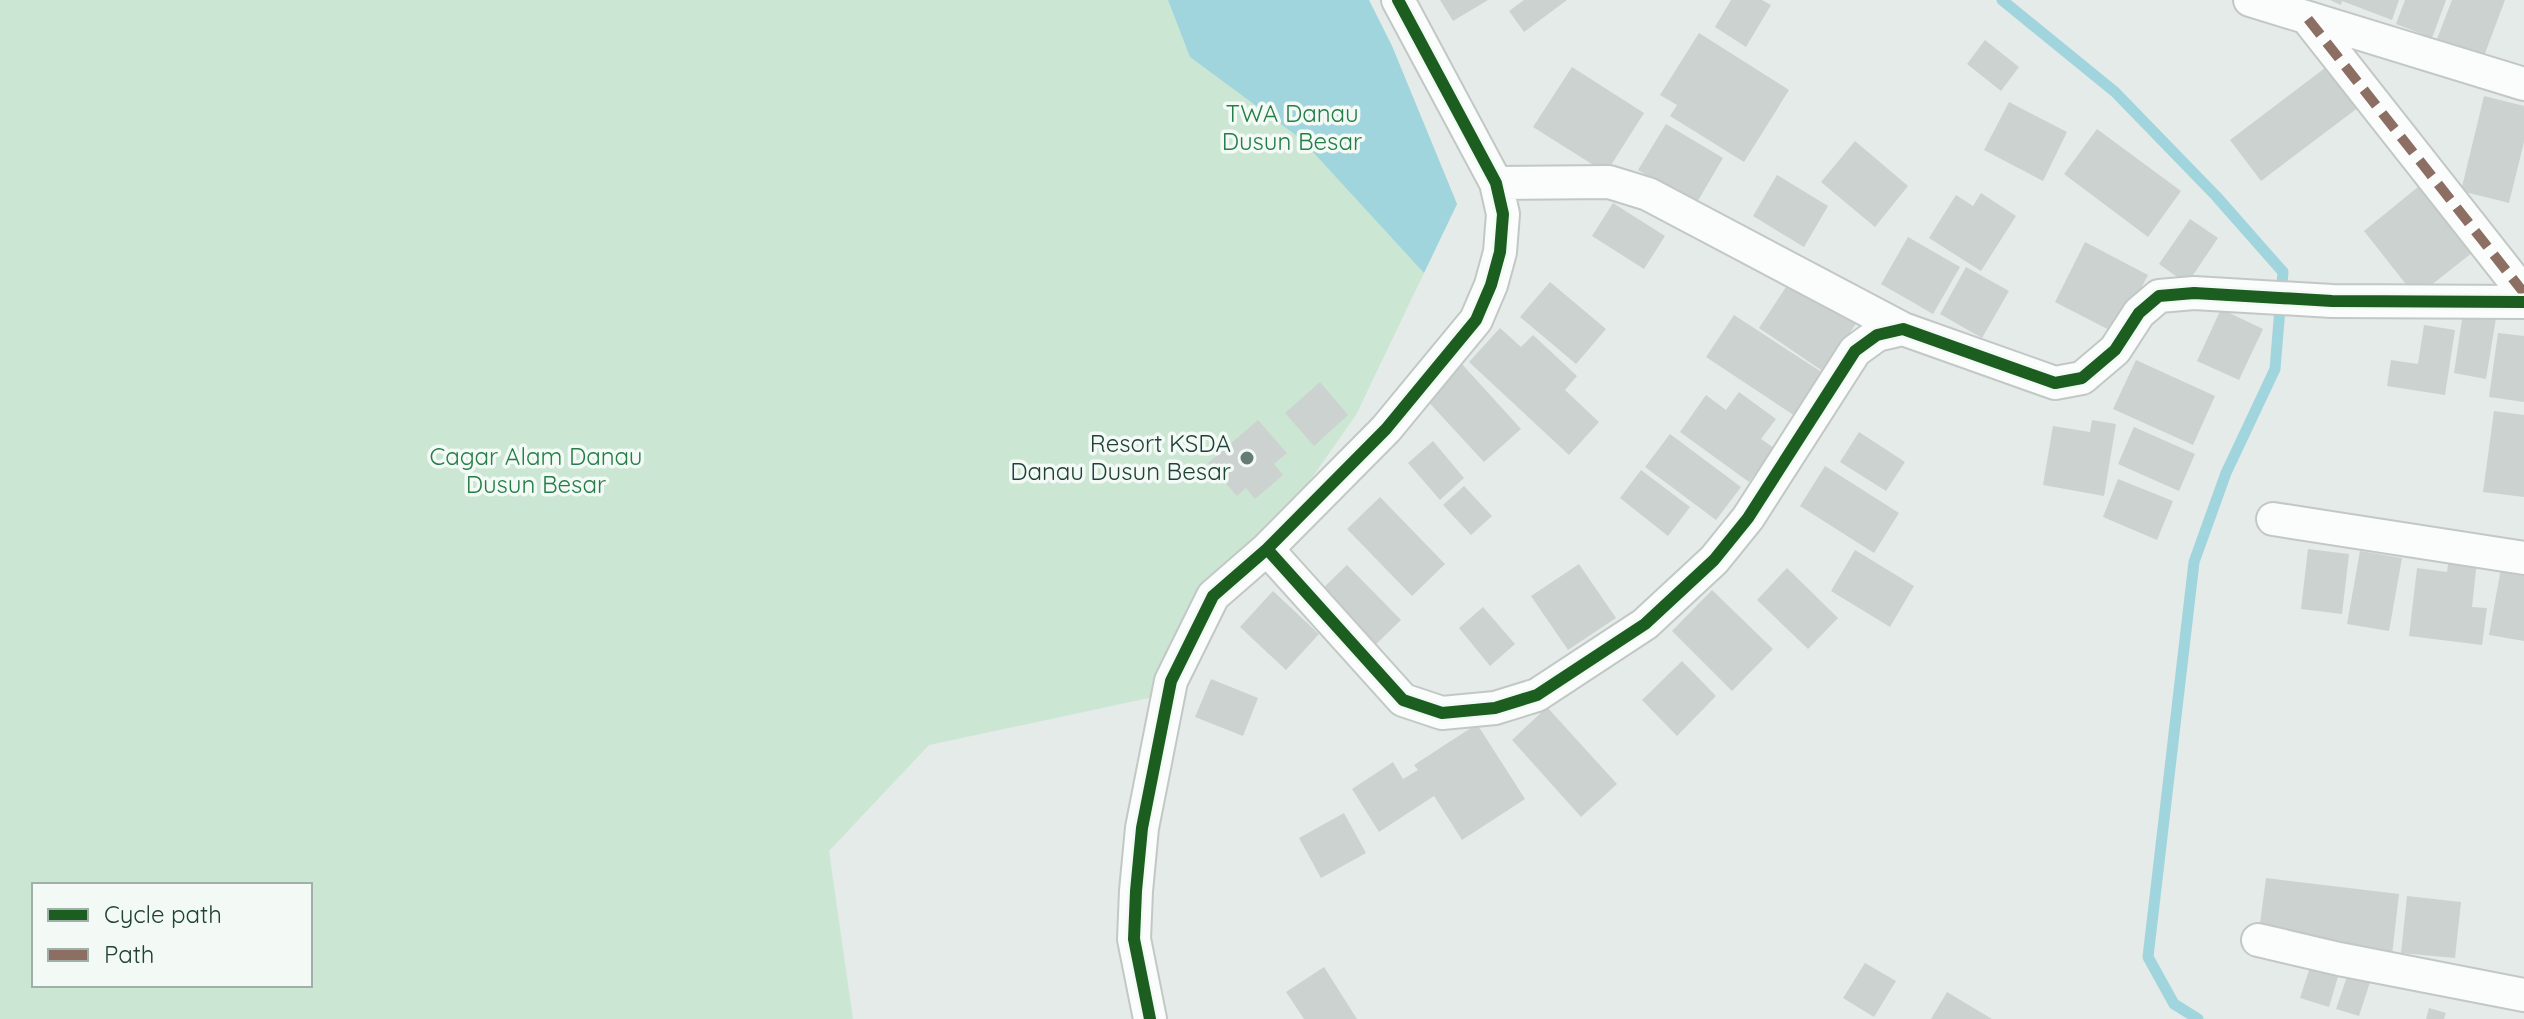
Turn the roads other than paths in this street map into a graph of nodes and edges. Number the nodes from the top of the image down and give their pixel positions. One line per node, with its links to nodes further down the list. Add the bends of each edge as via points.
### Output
1 (1398, 0): 5 (street)
2 (2250, 0): 3 (street)
3 (2308, 19): 4 (street); 6 (street)
4 (2524, 84)
5 (1496, 183): 8 (street, via 1609,182 1648,194); 10 (street, via 1503,214 1500,252 1476,320 1386,429)
6 (2524, 293)
7 (2524, 302): 8 (street, via 2159,296 2139,313 2115,350 2082,378 2055,383)
8 (1903, 329): 10 (street, via 1877,335 1855,351 1748,518 1714,560 1645,624 1537,695 1495,708 1442,713 1403,700)
9 (2273, 519): 11 (street)
10 (1267, 549): 14 (street, via 1213,596 1171,681 1142,828 1136,891 1134,939)
11 (2524, 558)
12 (2258, 940): 13 (street)
13 (2524, 995)
14 (1150, 1019)

